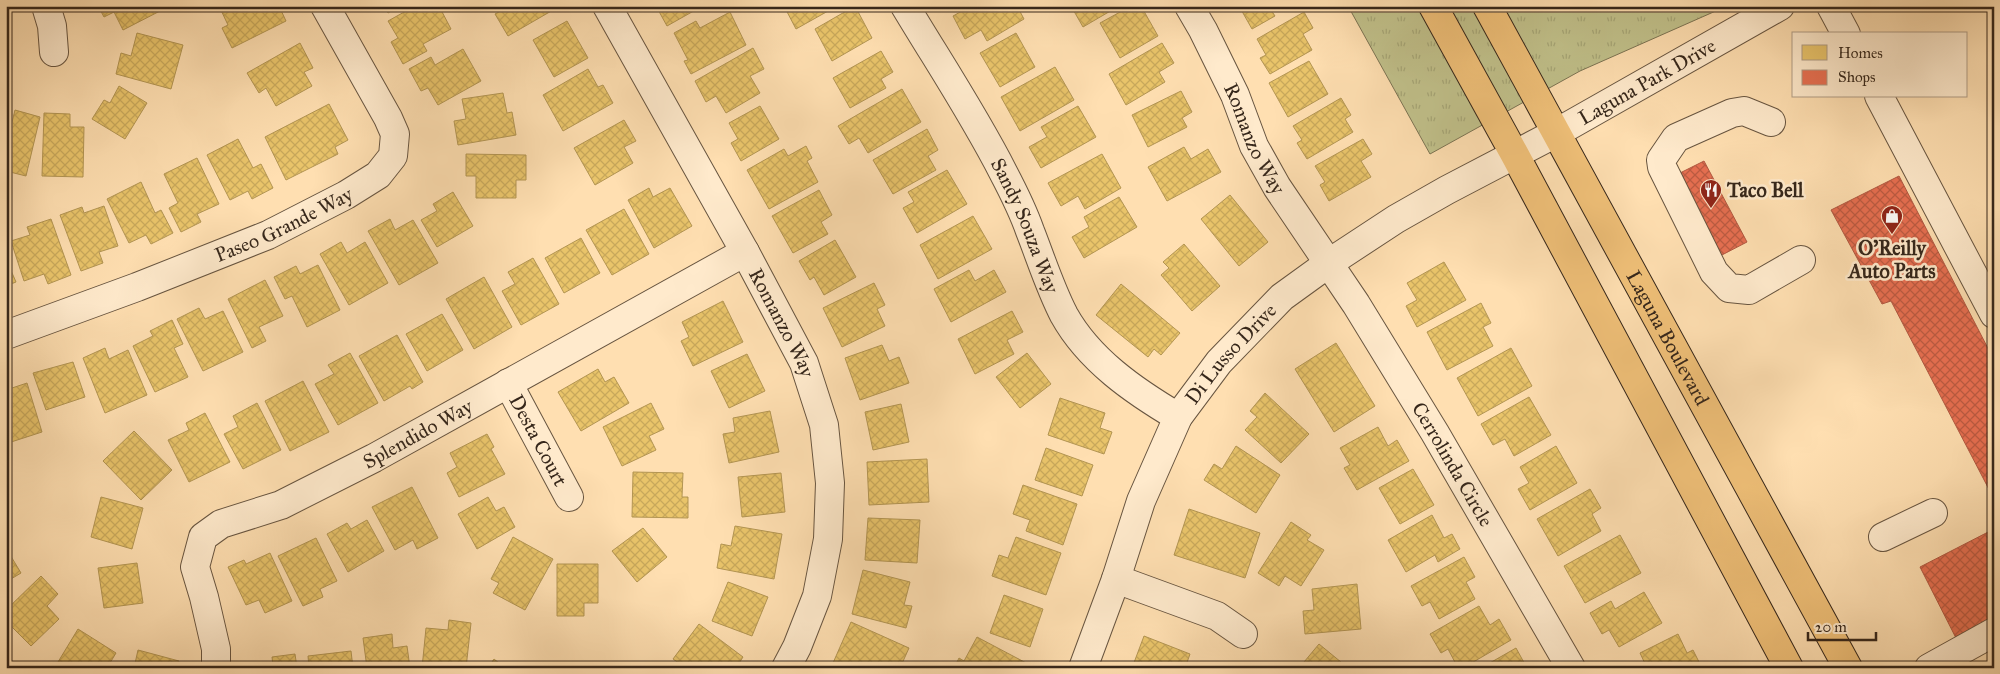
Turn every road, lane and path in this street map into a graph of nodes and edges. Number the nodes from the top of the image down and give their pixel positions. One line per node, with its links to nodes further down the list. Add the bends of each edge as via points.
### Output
1 (46, 6): 11 (street)
2 (325, 6): 20 (street, Paseo Grande Way, via 394,134 393,156 378,176 268,236)
3 (607, 6): 16 (street, Romanzo Way)
4 (905, 6): 22 (street, Sandy Souza Way, via 1002,170 1065,317 1098,359 1145,398)
5 (1189, 6): 18 (street, Romanzo Way, via 1235,95 1254,146)
6 (1433, 6): 15 (main road)
7 (1487, 6): 14 (main road, Laguna Boulevard)
8 (1780, 6): 14 (street, Laguna Park Drive)
9 (1831, 6): 10 (street)
10 (1845, 32)
11 (54, 52)
12 (1880, 98): 19 (street)
13 (1771, 122): 17 (street, via 1744,111 1732,113 1676,138 1661,160 1665,176 1714,272 1729,288 1748,290)
14 (1556, 134): 15 (street, Laguna Park Drive); 34 (main road, Laguna Boulevard)
15 (1515, 155): 18 (street, Di Lusso Drive, via 1396,219); 33 (main road)
16 (745, 252): 21 (street, Splendido Way); 30 (street, Romanzo Way, via 804,362 824,425 830,483 828,540 817,596)
17 (1801, 260)
18 (1329, 263): 22 (street, Di Lusso Drive, via 1282,298 1219,362); 32 (street, Cerrolinda Circle, via 1435,433)
19 (1994, 314)
20 (6, 335)
21 (508, 383): 23 (street, Desta Court); 29 (street, Splendido Way, via 374,458 281,505 221,524 203,537 195,568 216,650)
22 (1178, 417): 26 (street, Di Lusso Drive, via 1141,501)
23 (569, 497)
24 (1933, 513): 25 (street)
25 (1883, 537)
26 (1116, 580): 28 (street, via 1217,616); 31 (street, Di Lusso Drive)
27 (1994, 632): 35 (street)
28 (1243, 634)
29 (216, 668)
30 (786, 668)
31 (1083, 668)
32 (1571, 668)
33 (1790, 668)
34 (1848, 668)
35 (1929, 668)

